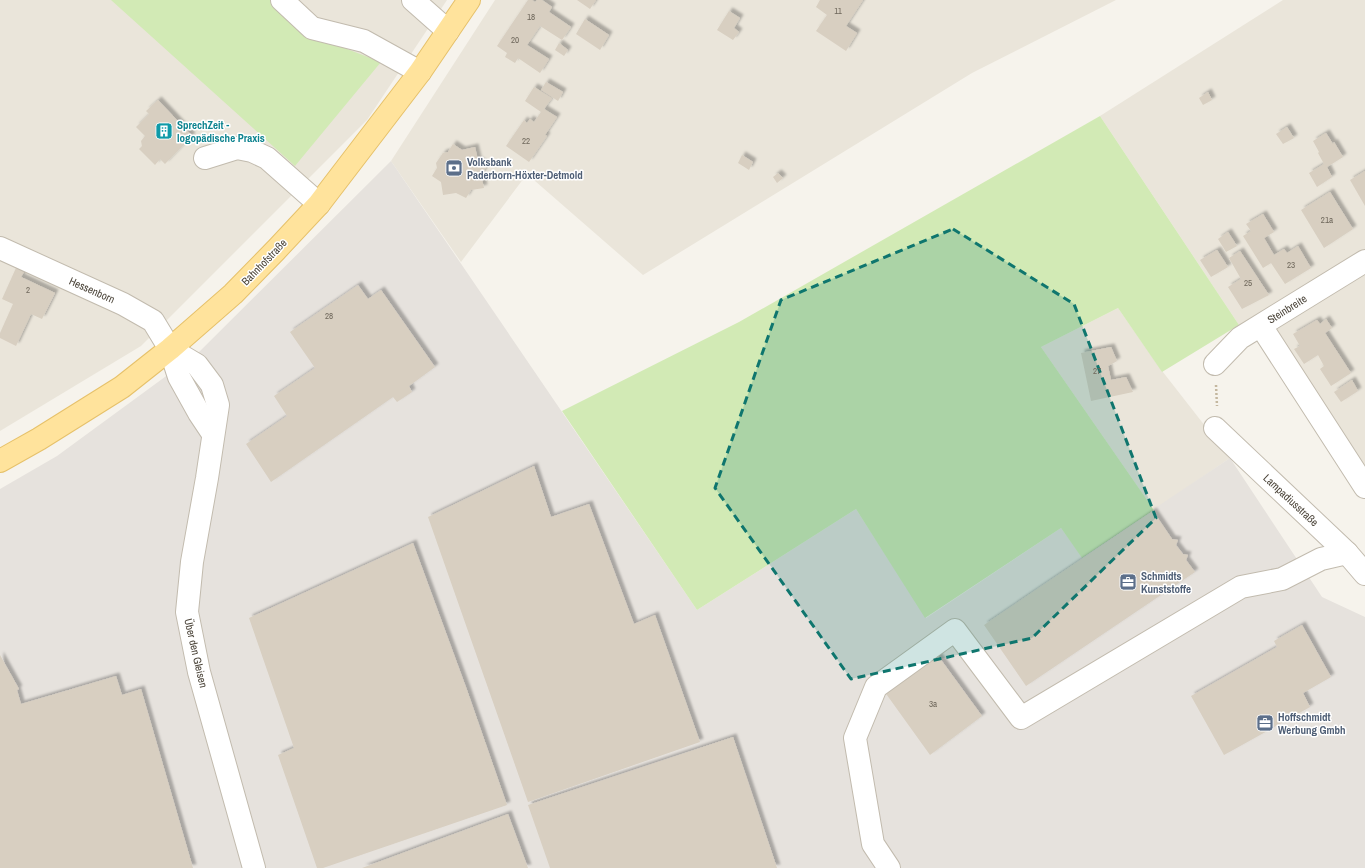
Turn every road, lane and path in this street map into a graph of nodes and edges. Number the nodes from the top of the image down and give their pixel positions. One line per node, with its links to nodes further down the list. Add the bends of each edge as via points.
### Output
1 (282, 0): 5 (street, via 312,28 364,41)
2 (413, 0): 4 (street)
3 (469, 0): 4 (main road, Bahnhofstraße)
4 (448, 31): 5 (main road, Bahnhofstraße)
5 (420, 72): 7 (main road, Bahnhofstraße)
6 (205, 158): 7 (street, via 237,148 252,150 267,158)
7 (318, 204): 11 (main road, Bahnhofstraße, via 233,294)
8 (0, 248): 11 (street, Hessenborn, via 123,304 153,321)
9 (1365, 261): 10 (street, Steinbreite)
10 (1261, 326): 12 (street, Steinbreite, via 1240,338); 15 (street)
11 (170, 349): 14 (main road, Bahnhofstraße, via 122,386); 18 (street, Über den Gleisen, via 179,376 213,434 192,562 187,612 199,672)
12 (1215, 364): 13 (path)
13 (1215, 428): 16 (street, Lampadiusstraße)
14 (0, 461)
15 (1365, 487)
16 (1347, 553): 17 (street, Lampadiusstraße); 19 (street, via 1321,559 1282,580 1241,587 1021,718 955,630 876,687 855,738 873,844)
17 (1365, 574)
18 (254, 868)
19 (889, 868)

